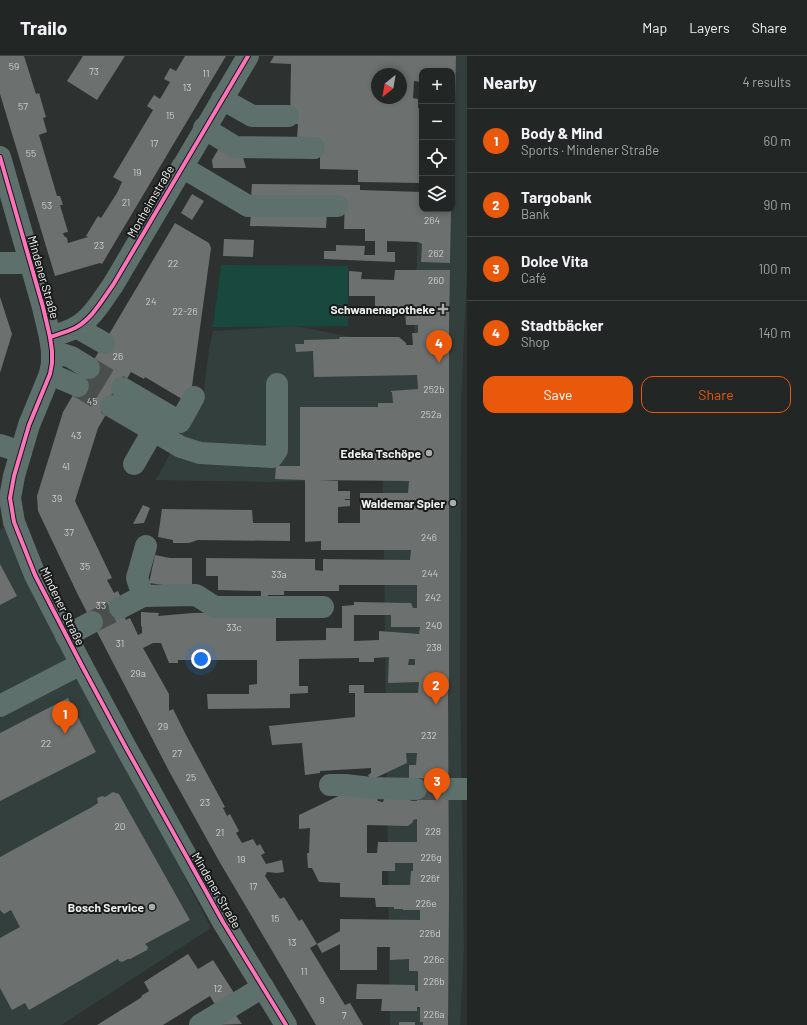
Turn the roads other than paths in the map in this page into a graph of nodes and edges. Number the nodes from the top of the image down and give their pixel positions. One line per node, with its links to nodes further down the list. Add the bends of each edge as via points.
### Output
1 (248, 56): 2 (street, Monheimstraße)
2 (222, 99): 3 (street, via 252,116); 4 (street, Monheimstraße)
3 (288, 116)
4 (204, 128): 5 (street, via 235,147); 7 (street, Monheimstraße)
5 (314, 148)
6 (0, 157): 11 (street, Mindener Straße)
7 (178, 173): 8 (street, via 248,206); 9 (street); 12 (street, Monheimstraße, via 113,285 97,308)
8 (337, 206)
9 (230, 210)
10 (0, 263): 11 (street, Mindener Straße)
11 (30, 263): 14 (street, Mindener Straße)
12 (76, 327): 13 (street); 14 (street, Monheimstraße)
13 (104, 343)
14 (51, 344): 15 (street, Mindener Straße); 15 (street, via 71,356 83,377)
15 (50, 374): 20 (street, Mindener Straße)
16 (278, 384): 18 (street, via 277,450 272,457 200,454 181,447)
17 (194, 397): 18 (street, via 180,422 116,397)
18 (153, 431): 21 (street)
19 (0, 445): 20 (street)
20 (20, 452): 27 (street, Mindener Straße, via 10,498 14,522)
21 (134, 464)
22 (146, 546): 23 (street, via 137,578)
23 (143, 596): 24 (street, via 196,595 215,607); 25 (street)
24 (323, 606)
25 (120, 608)
26 (92, 622): 27 (street)
27 (66, 636): 28 (street, Mindener Straße)
28 (81, 664): 29 (street); 32 (street, Mindener Straße, via 200,882)
29 (0, 706)
30 (330, 785): 31 (street)
31 (416, 789)
32 (263, 987): 33 (street); 34 (street, Mindener Straße)
33 (200, 1025)
34 (286, 1025)

